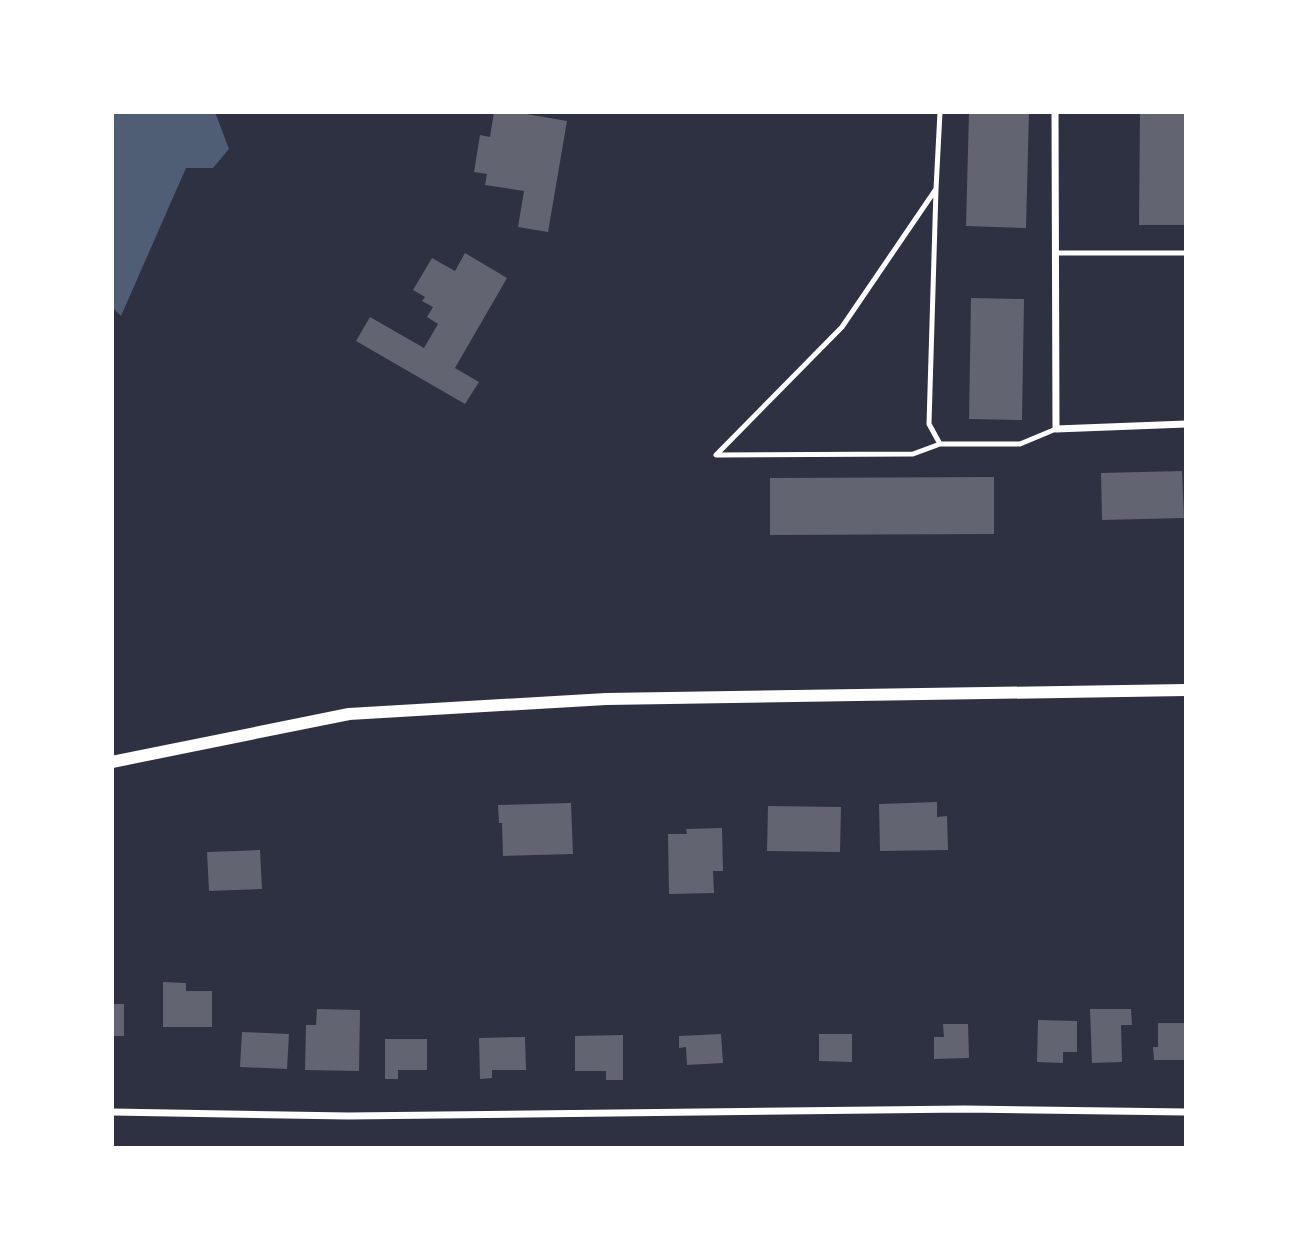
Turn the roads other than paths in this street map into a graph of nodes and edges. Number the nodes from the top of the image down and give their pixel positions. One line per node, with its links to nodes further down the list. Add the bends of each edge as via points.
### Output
1 (940, 112): 3 (lane)
2 (1055, 112): 4 (street)
3 (936, 190): 8 (lane, via 929,424); 8 (lane, via 842,327 716,455 913,454)
4 (1055, 253): 5 (lane); 7 (street)
5 (1186, 253)
6 (1186, 424): 7 (street)
7 (1056, 429): 8 (lane, via 1020,444)
8 (940, 444)
9 (1186, 690): 10 (street, via 606,699 349,714)
10 (112, 762)
11 (112, 1112): 12 (street, via 348,1116 965,1109)
12 (1186, 1112)

